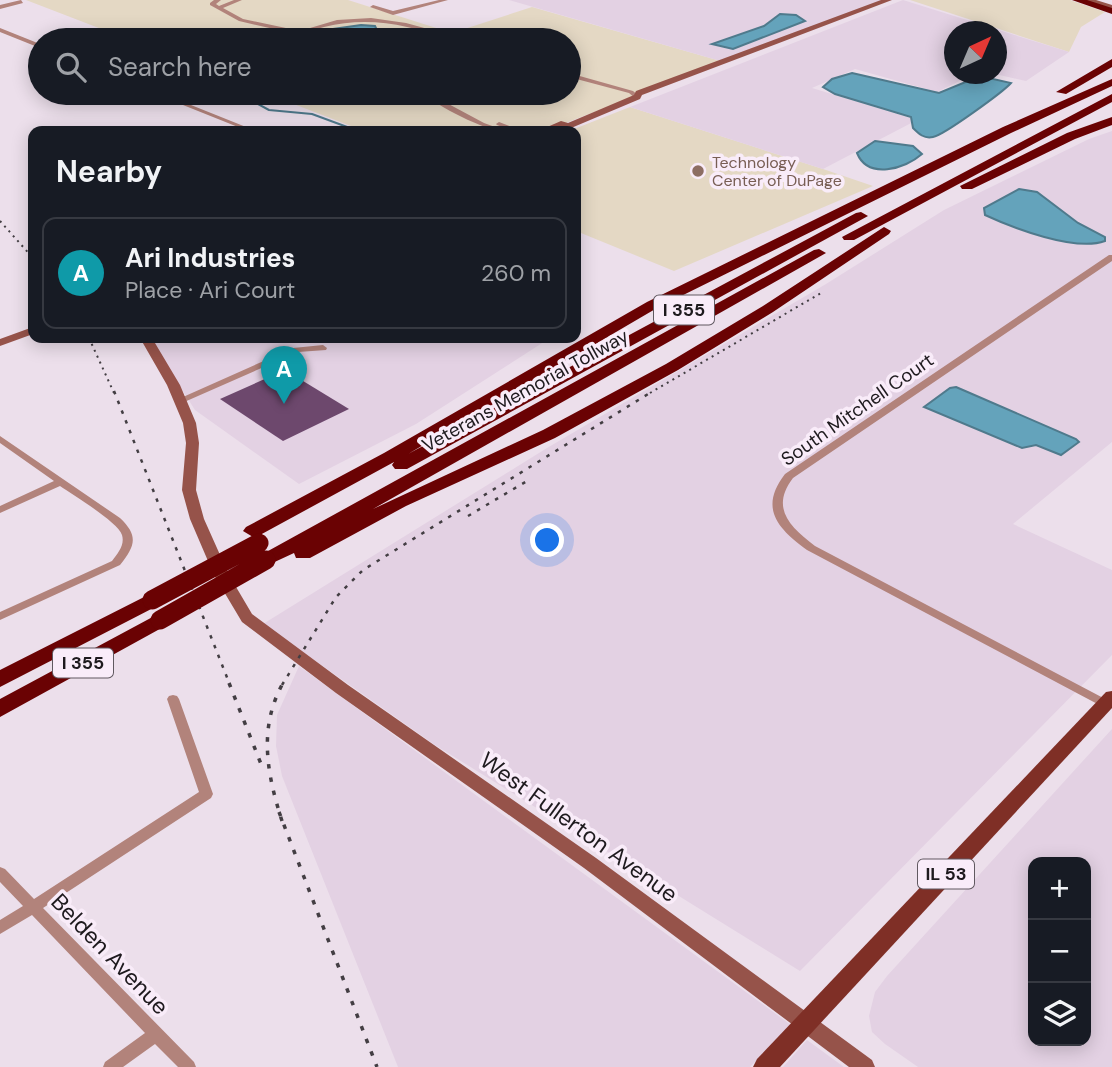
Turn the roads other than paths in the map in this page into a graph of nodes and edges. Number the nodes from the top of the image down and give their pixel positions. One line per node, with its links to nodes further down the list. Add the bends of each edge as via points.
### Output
1 (218, 0): 13 (street, via 212,4)
2 (239, 0): 13 (street)
3 (445, 0): 10 (street, via 393,13)
4 (888, 0): 22 (street)
5 (1077, 0): 11 (highway)
6 (1088, 0): 11 (street)
7 (1094, 0): 11 (highway)
8 (1106, 0): 11 (street)
9 (21, 2): 12 (street)
10 (373, 6)
11 (1112, 6)
12 (0, 7)
13 (217, 8): 14 (street, via 249,23)
14 (274, 28)
15 (316, 28): 16 (street, via 375,19)
16 (420, 28)
17 (0, 30): 18 (street)
18 (28, 41)
19 (1112, 62): 35 (highway)
20 (581, 78): 22 (street)
21 (1112, 82): 35 (highway); 46 (highway, Veterans Memorial Tollway / I 355, via 675,315)
22 (637, 97): 27 (street)
23 (1112, 97): 46 (highway, Veterans Memorial Tollway / I 355)
24 (1112, 102): 36 (highway)
25 (187, 105): 30 (street)
26 (448, 105): 28 (street)
27 (598, 112): 33 (street); 34 (street)
28 (475, 119): 31 (street); 32 (street)
29 (1112, 121): 36 (highway)
30 (240, 126)
31 (491, 126)
32 (500, 126)
33 (555, 126)
34 (570, 126)
35 (894, 186): 46 (highway, via 652,305 390,457)
36 (919, 209): 46 (highway, via 768,309 561,428 399,502)
37 (1112, 257): 52 (street, South Mitchell Court, via 789,476 780,488 776,509 792,534 811,548)
38 (28, 332): 39 (street)
39 (0, 343)
40 (149, 343): 42 (street, West Fullerton Avenue)
41 (323, 348): 42 (street, via 296,351)
42 (179, 401): 57 (street, West Fullerton Avenue, via 192,435 190,497 236,604 262,630 590,863)
43 (0, 439): 44 (street)
44 (60, 482): 45 (street); 48 (street, via 122,526 129,537 128,549 116,563)
45 (0, 510)
46 (262, 551): 47 (highway); 47 (highway, Veterans Memorial Tollway / I 355, bridge)
47 (156, 610): 49 (highway); 50 (highway, Veterans Memorial Tollway / I 355); 53 (highway)
48 (0, 616)
49 (0, 669)
50 (0, 679)
51 (173, 699): 55 (street, via 206,794)
52 (1108, 701): 57 (main road, IL 53)
53 (3, 707)
54 (0, 873): 55 (street, Belden Avenue)
55 (33, 907): 56 (street); 58 (street, Belden Avenue)
56 (0, 928)
57 (805, 1024): 61 (main road, IL 53); 62 (street, West Fullerton Avenue)
58 (156, 1034): 59 (street); 60 (street, Belden Avenue)
59 (111, 1067)
60 (188, 1067)
61 (765, 1067)
62 (864, 1067)

